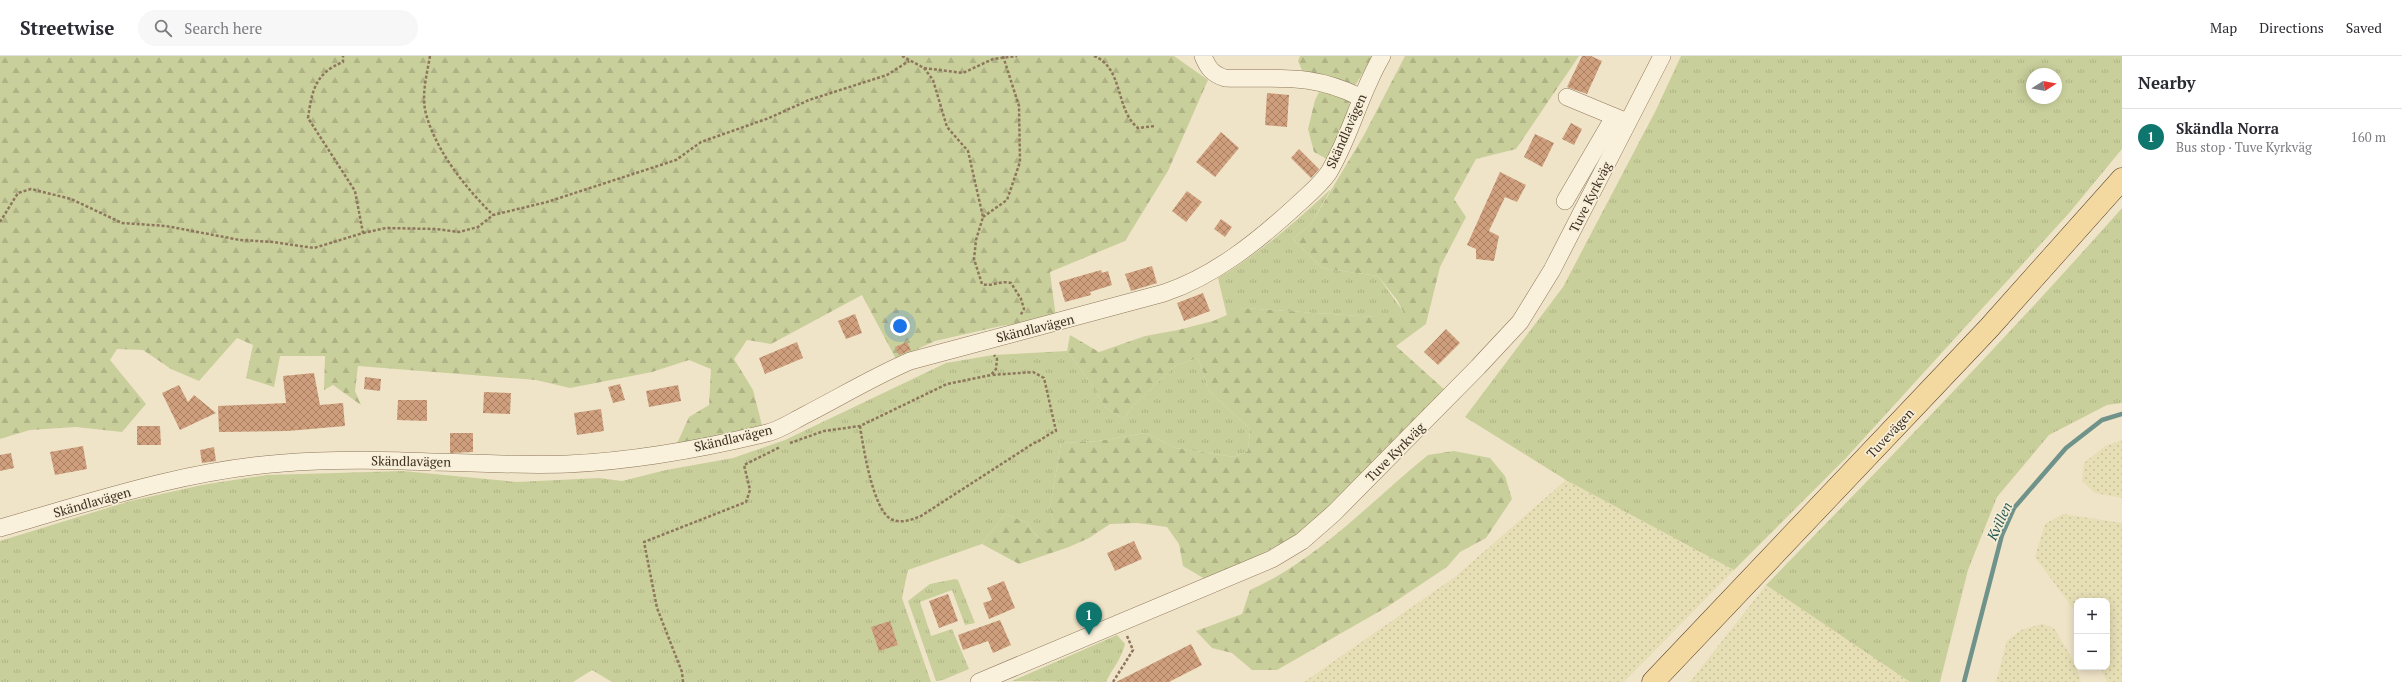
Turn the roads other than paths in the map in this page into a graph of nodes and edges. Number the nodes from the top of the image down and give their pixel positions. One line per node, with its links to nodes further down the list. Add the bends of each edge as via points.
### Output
1 (1203, 56): 4 (street, via 1208,68 1216,76 1287,77 1328,84)
2 (1382, 56): 4 (street, Skändlavägen)
3 (1662, 56): 6 (street, Tuve Kyrkväg)
4 (1360, 97): 9 (street, Skändlavägen, via 1341,149 1328,173 1312,192 1265,234 1219,267 1182,287 1164,293 910,361 770,432 706,446 618,460 569,463 356,460 285,462 237,467 171,479)
5 (1567, 97): 6 (street)
6 (1621, 119): 8 (street); 10 (street, Tuve Kyrkväg, via 1552,270 1520,322 1350,498 1302,541 1249,569)
7 (2122, 179): 11 (main road, Tuvevägen, via 1989,328)
8 (1565, 201)
9 (0, 528)
10 (979, 682)
11 (1653, 682)

